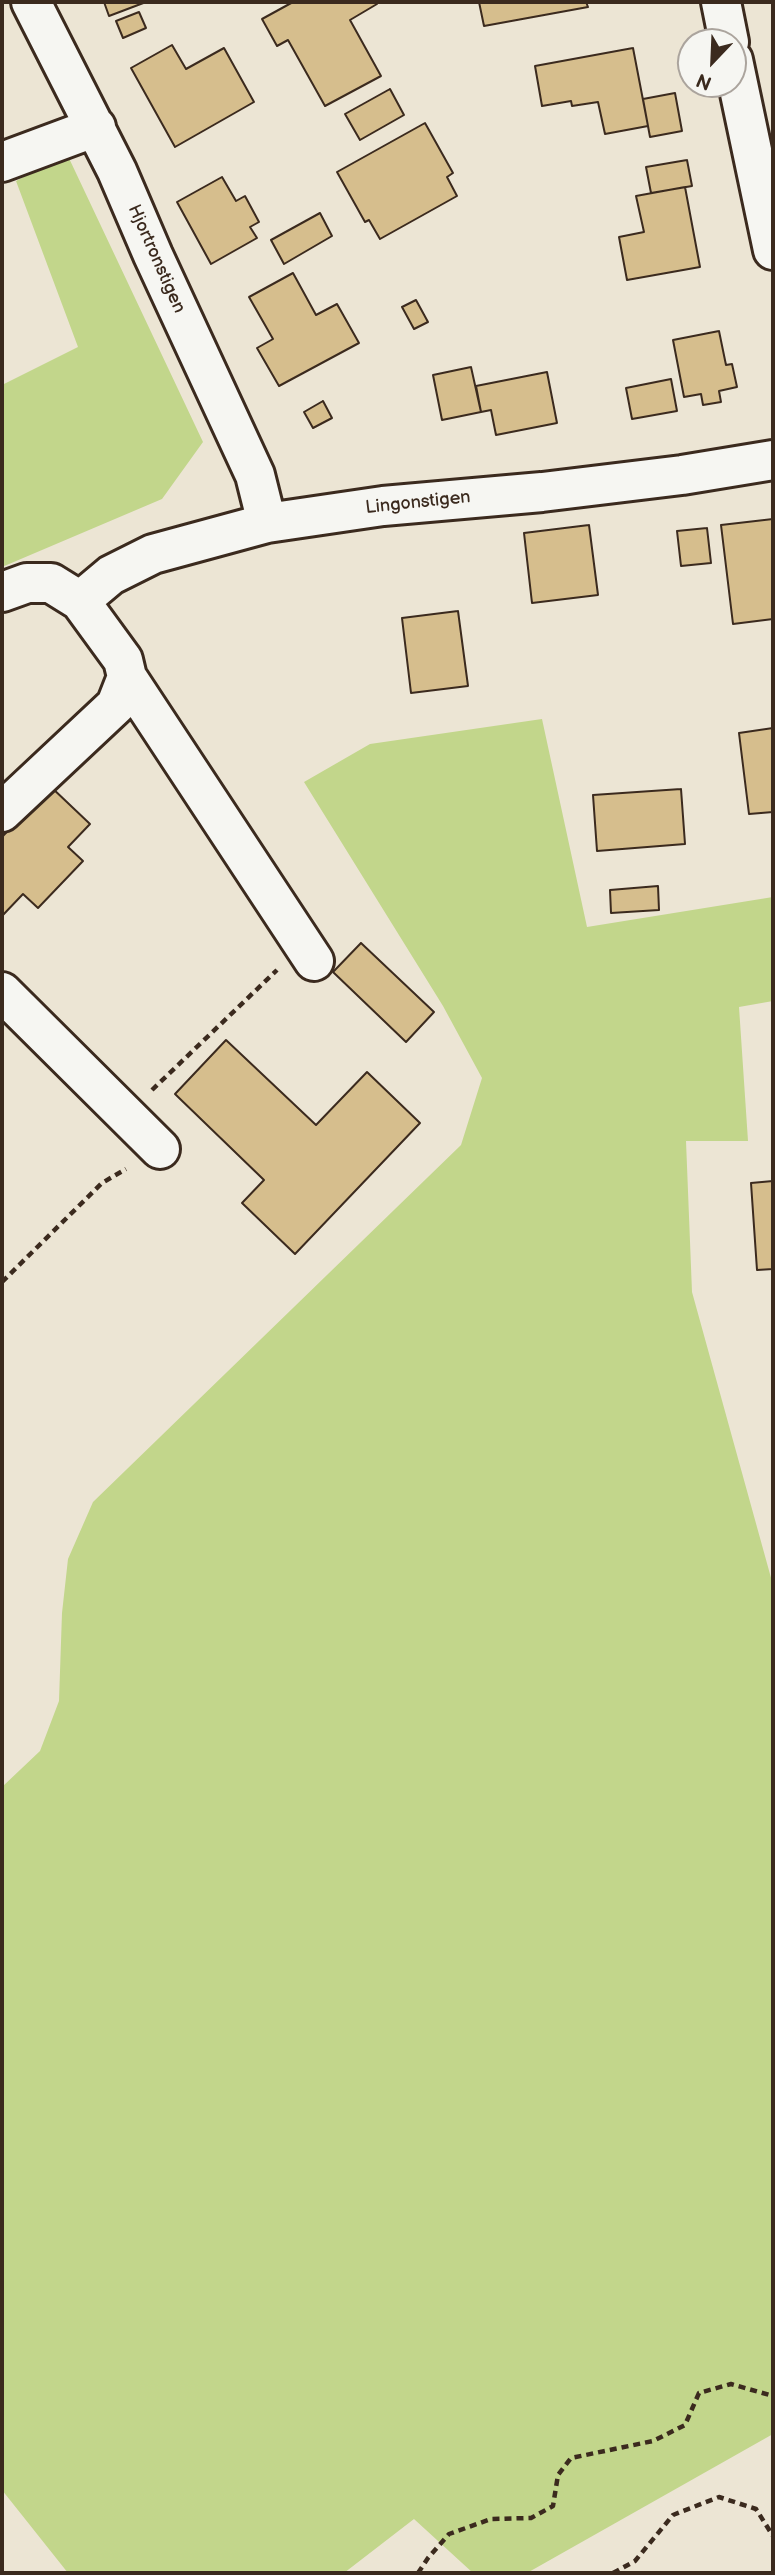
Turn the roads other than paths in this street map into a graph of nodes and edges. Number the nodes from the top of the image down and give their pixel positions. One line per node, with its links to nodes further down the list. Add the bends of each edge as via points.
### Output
1 (31, 2): 5 (street, Hjortronstigen)
2 (721, 2): 3 (street)
3 (726, 28)
4 (741, 98): 7 (street)
5 (96, 127): 6 (street); 9 (street, Hjortronstigen, via 255,475)
6 (2, 162)
7 (773, 250)
8 (773, 460): 9 (street, Lingonstigen, via 657,478 383,506)
9 (267, 523): 11 (street, Lingonstigen, via 153,554 111,575)
10 (2, 592): 11 (street, via 27,583 51,583)
11 (80, 601): 12 (street, via 123,660)
12 (127, 677): 13 (street, via 116,705); 14 (street)
13 (2, 812)
14 (309, 953)
15 (2, 992): 16 (street)
16 (149, 1138)

